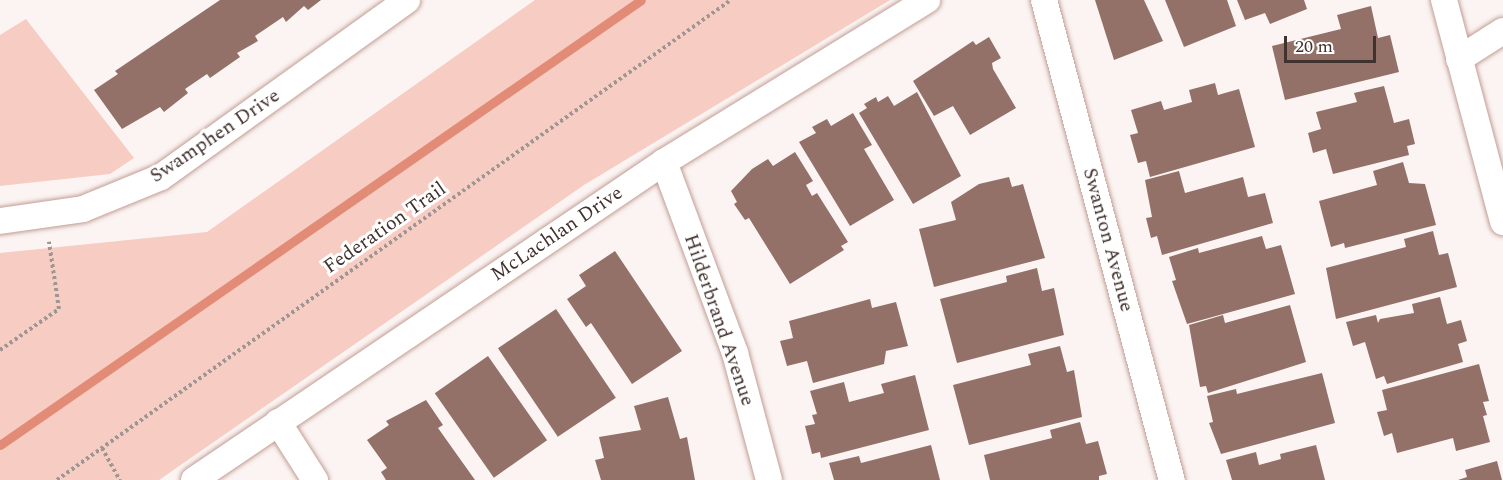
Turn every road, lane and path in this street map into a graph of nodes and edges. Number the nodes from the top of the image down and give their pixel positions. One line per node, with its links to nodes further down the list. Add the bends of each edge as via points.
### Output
1 (407, 0): 9 (street, Swamphen Drive, via 161,177 83,209)
2 (731, 0): 14 (path, Federation Trail)
3 (927, 0): 8 (street, McLachlan Drive)
4 (1044, 0): 20 (street, Swanton Avenue)
5 (1444, 0): 7 (street)
6 (1503, 31): 7 (street)
7 (1460, 59): 11 (street)
8 (664, 162): 13 (street, McLachlan Drive); 19 (street, Hilderbrand Avenue, via 735,353)
9 (44, 215): 10 (street, Swamphen Drive); 12 (path, via 59,309)
10 (0, 221)
11 (1503, 222)
12 (0, 350)
13 (278, 422): 17 (street, McLachlan Drive); 18 (street)
14 (102, 448): 15 (path, Federation Trail); 16 (path)
15 (57, 480)
16 (120, 480)
17 (194, 480)
18 (315, 480)
19 (769, 480)
20 (1172, 480)

